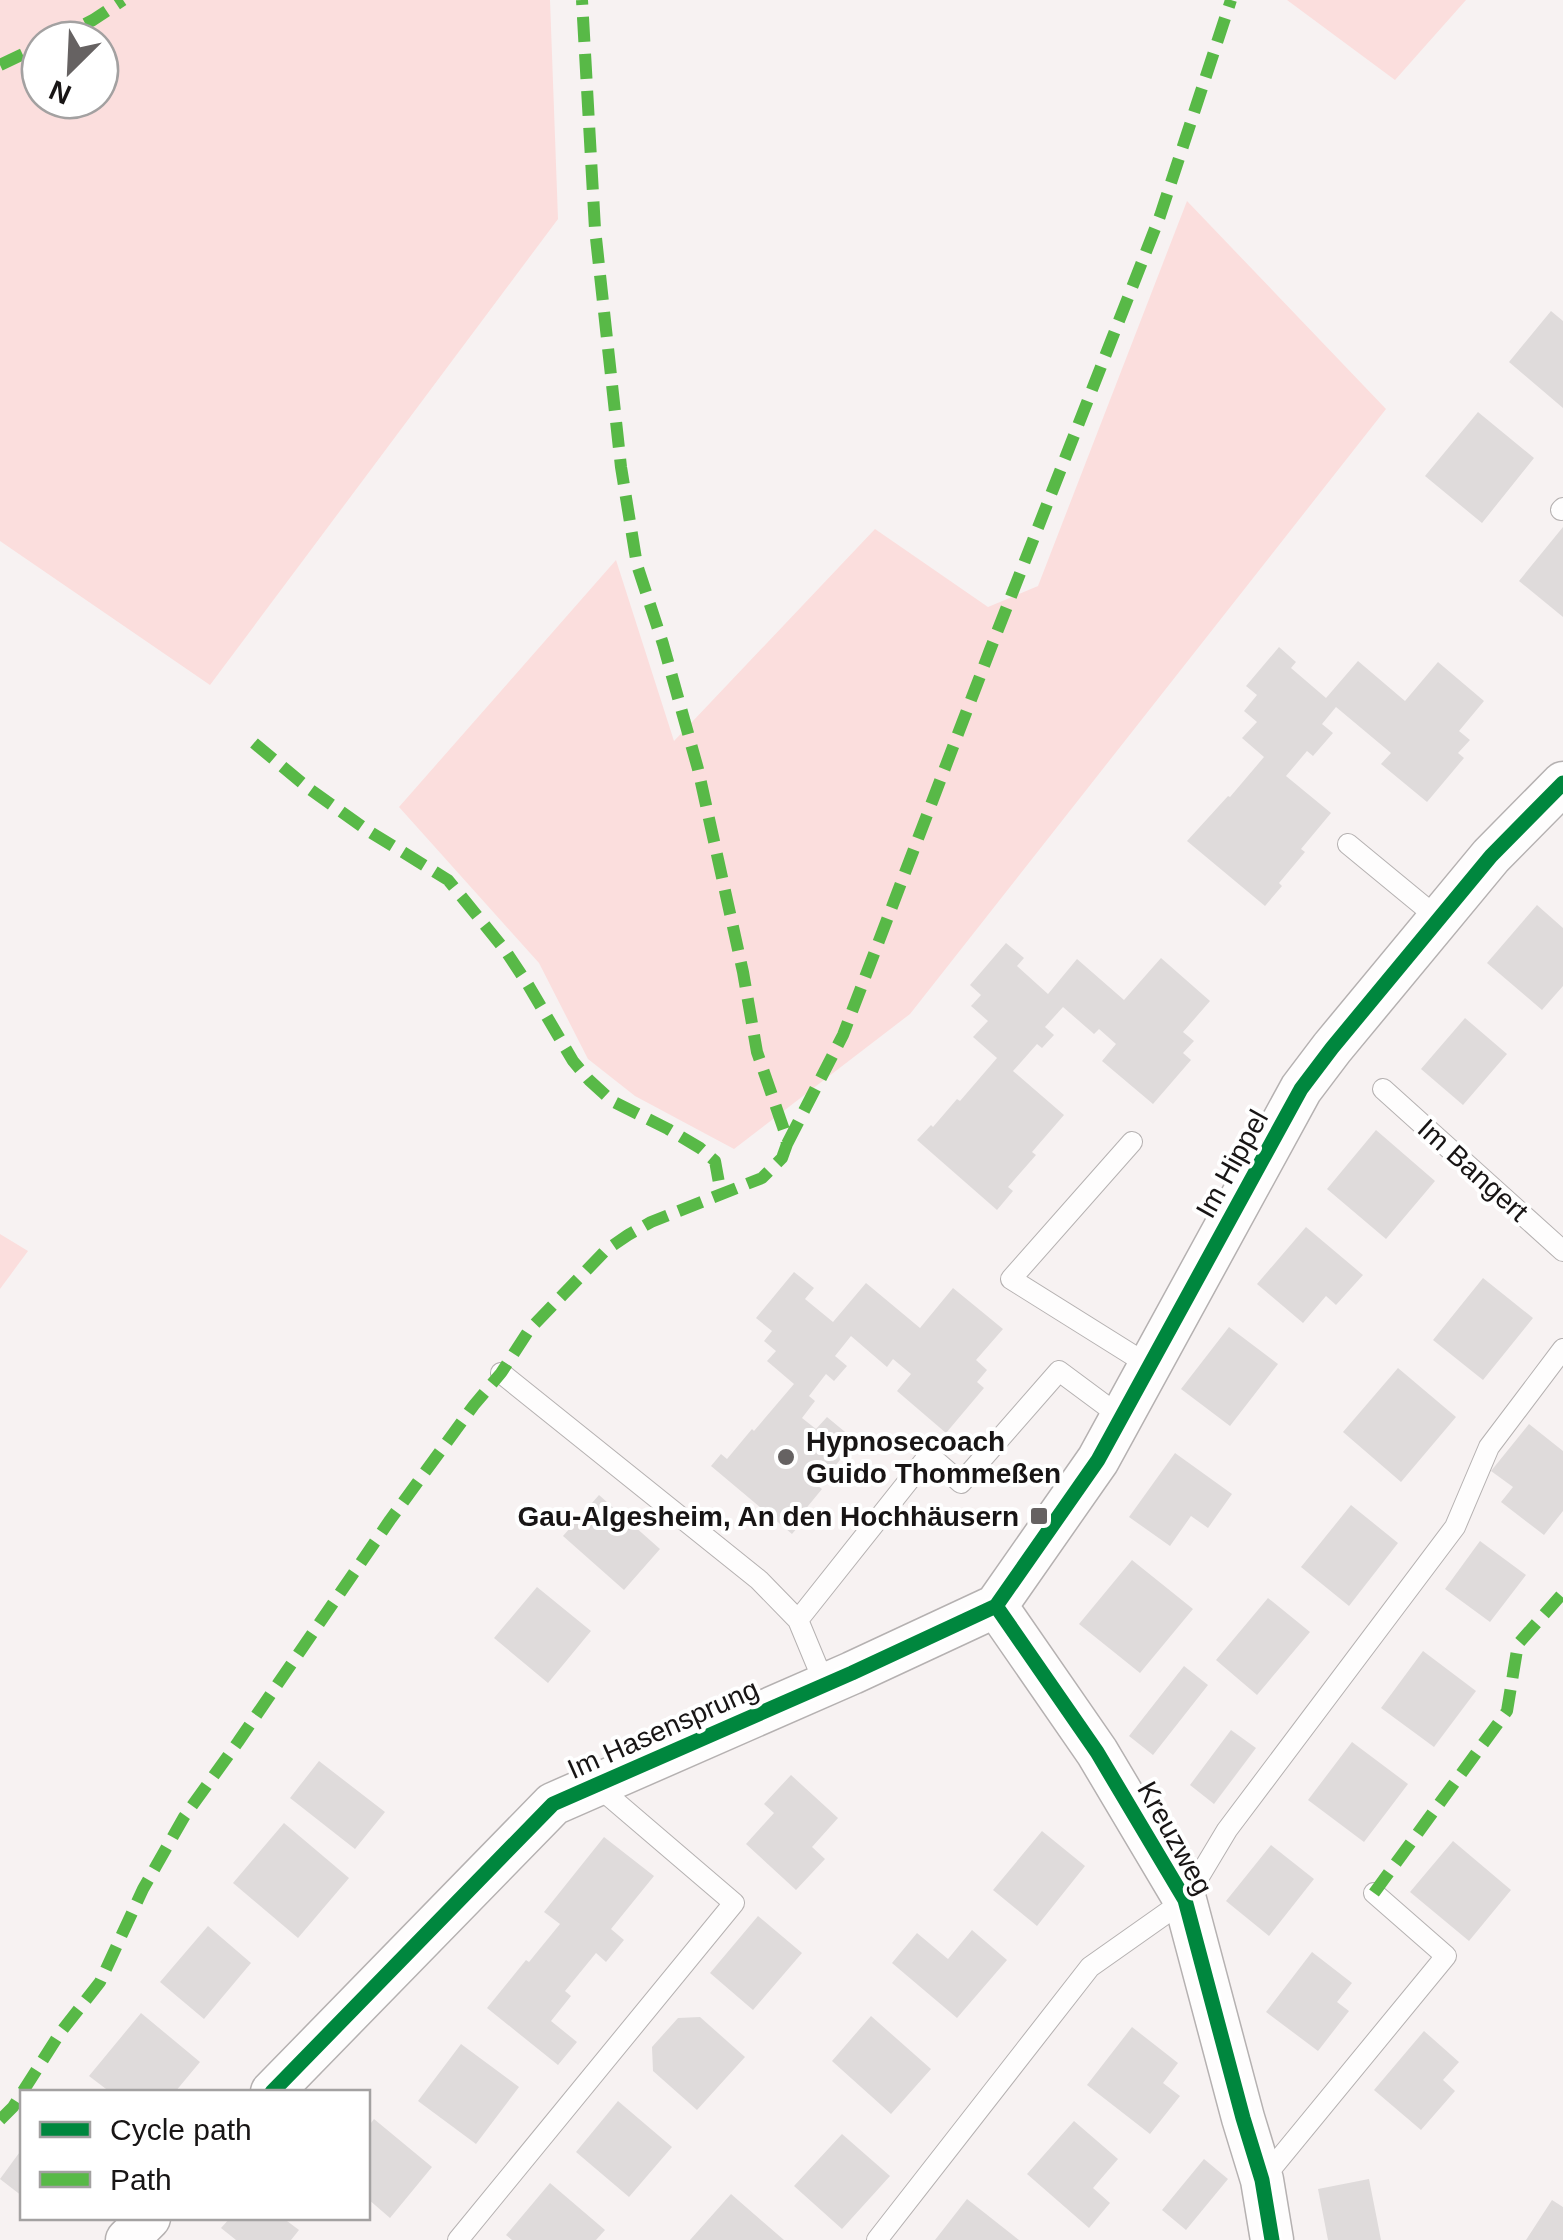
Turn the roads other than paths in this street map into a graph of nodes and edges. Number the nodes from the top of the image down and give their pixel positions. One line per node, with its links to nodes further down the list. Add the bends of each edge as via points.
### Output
1 (1563, 783): 3 (street, Im Hippel)
2 (1348, 844): 3 (lane)
3 (1439, 919): 8 (street, Im Hippel, via 1301,1089)
4 (1383, 1089): 6 (lane, Im Bangert)
5 (1132, 1142): 8 (lane, via 1011,1280)
6 (1563, 1251)
7 (1563, 1349): 16 (lane, Kreuzweg, via 1488,1446 1455,1526 1227,1830)
8 (1150, 1366): 10 (street, Im Hippel)
9 (502, 1373): 12 (lane, via 759,1580)
10 (1122, 1418): 11 (street, Im Hippel); 12 (lane, via 1059,1370 961,1483 929,1455)
11 (996, 1606): 13 (street, Im Hasensprung); 16 (street, Kreuzweg, via 1097,1752)
12 (798, 1620): 13 (lane)
13 (825, 1685): 14 (street, Im Hasensprung)
14 (596, 1786): 17 (street, Im Hasensprung, via 554,1804); 21 (lane, Im Hasensprung, via 734,1903)
15 (1374, 1893): 18 (lane, via 1446,1956)
16 (1186, 1900): 18 (street, Kreuzweg); 22 (lane, Kreuzweg, via 1090,1968)
17 (274, 2090)
18 (1262, 2180): 23 (street, Kreuzweg)
19 (148, 2220): 20 (street)
20 (128, 2240)
21 (458, 2240)
22 (877, 2240)
23 (1272, 2240)

